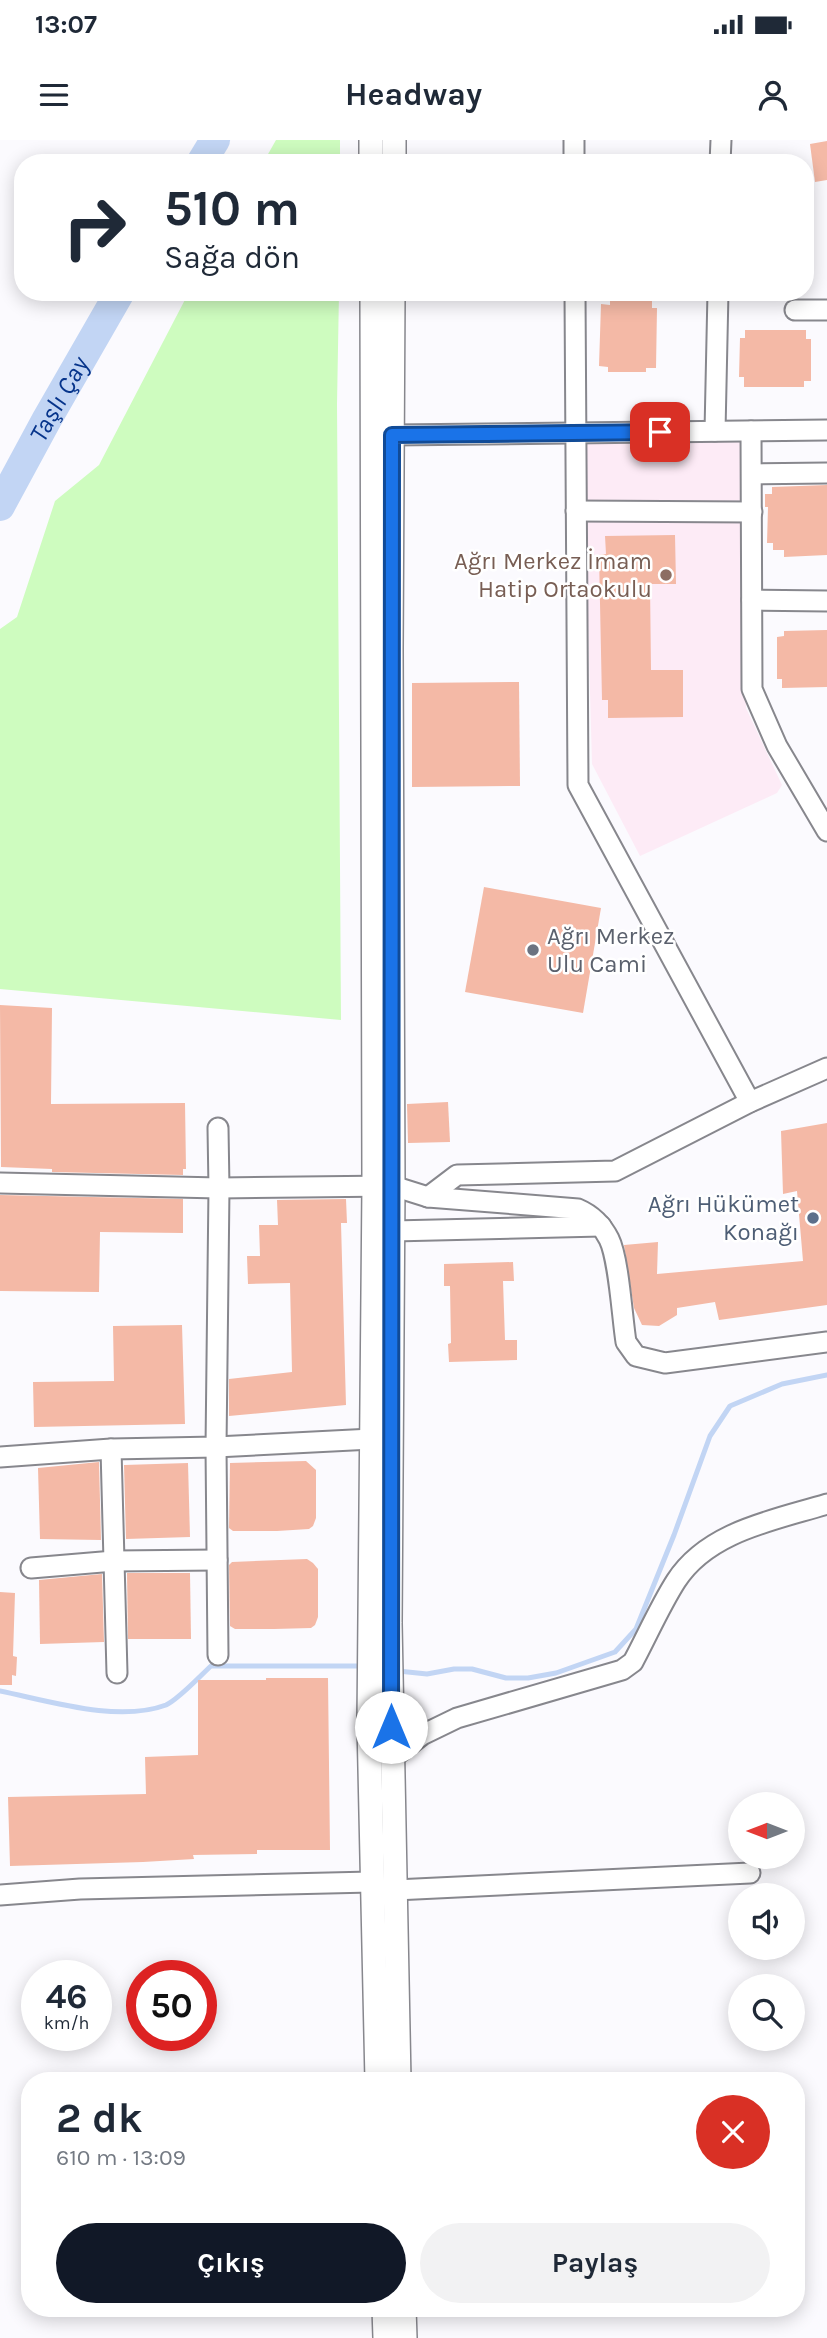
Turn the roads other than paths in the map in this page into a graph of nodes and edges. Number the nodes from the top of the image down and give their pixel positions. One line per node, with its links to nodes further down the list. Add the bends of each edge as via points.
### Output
1 (372, 301): 23 (main road)
2 (393, 301): 11 (main road)
3 (575, 301): 10 (street)
4 (718, 301): 8 (street)
5 (795, 310): 6 (street)
6 (827, 310)
7 (827, 430): 9 (street)
8 (715, 431): 9 (street); 10 (street)
9 (751, 431): 13 (street)
10 (576, 433): 11 (street); 14 (street)
11 (392, 435): 23 (main road)
12 (827, 473): 13 (street)
13 (751, 474): 15 (street)
14 (576, 511): 15 (street); 20 (street, via 578,785)
15 (752, 512): 16 (street)
16 (752, 600): 17 (street); 18 (street, via 752,689 777,746)
17 (827, 601)
18 (827, 831)
19 (827, 1068): 20 (street)
20 (750, 1102): 25 (street, via 615,1171 457,1175)
21 (218, 1128): 24 (street)
22 (0, 1183): 24 (street)
23 (383, 1186): 24 (street); 25 (street); 27 (main road); 29 (main road)
24 (219, 1188): 30 (street)
25 (428, 1197): 26 (street, via 578,1209)
26 (601, 1226): 27 (street); 28 (street, via 611,1241 626,1342 636,1356 665,1363)
27 (393, 1231): 37 (main road)
28 (827, 1342)
29 (372, 1439): 30 (street); 37 (main road)
30 (216, 1447): 31 (street); 34 (street)
31 (111, 1449): 32 (street); 35 (street)
32 (0, 1457)
33 (827, 1504): 41 (street, via 750,1527 699,1557 677,1580 633,1662 622,1670 457,1718 422,1735)
34 (217, 1560): 35 (street); 38 (street)
35 (114, 1561): 36 (street); 39 (street)
36 (31, 1567)
37 (380, 1625): 40 (main road)
38 (218, 1655)
39 (117, 1673)
40 (380, 1725): 41 (main road); 43 (main road)
41 (392, 1758): 44 (main road)
42 (750, 1873): 44 (street)
43 (371, 1882): 45 (street); 46 (main road)
44 (395, 1890): 47 (main road)
45 (0, 1895)
46 (377, 2072)
47 (399, 2072)
48 (384, 2317): 50 (main road)
49 (404, 2317): 51 (main road)
50 (385, 2338)
51 (405, 2338)

